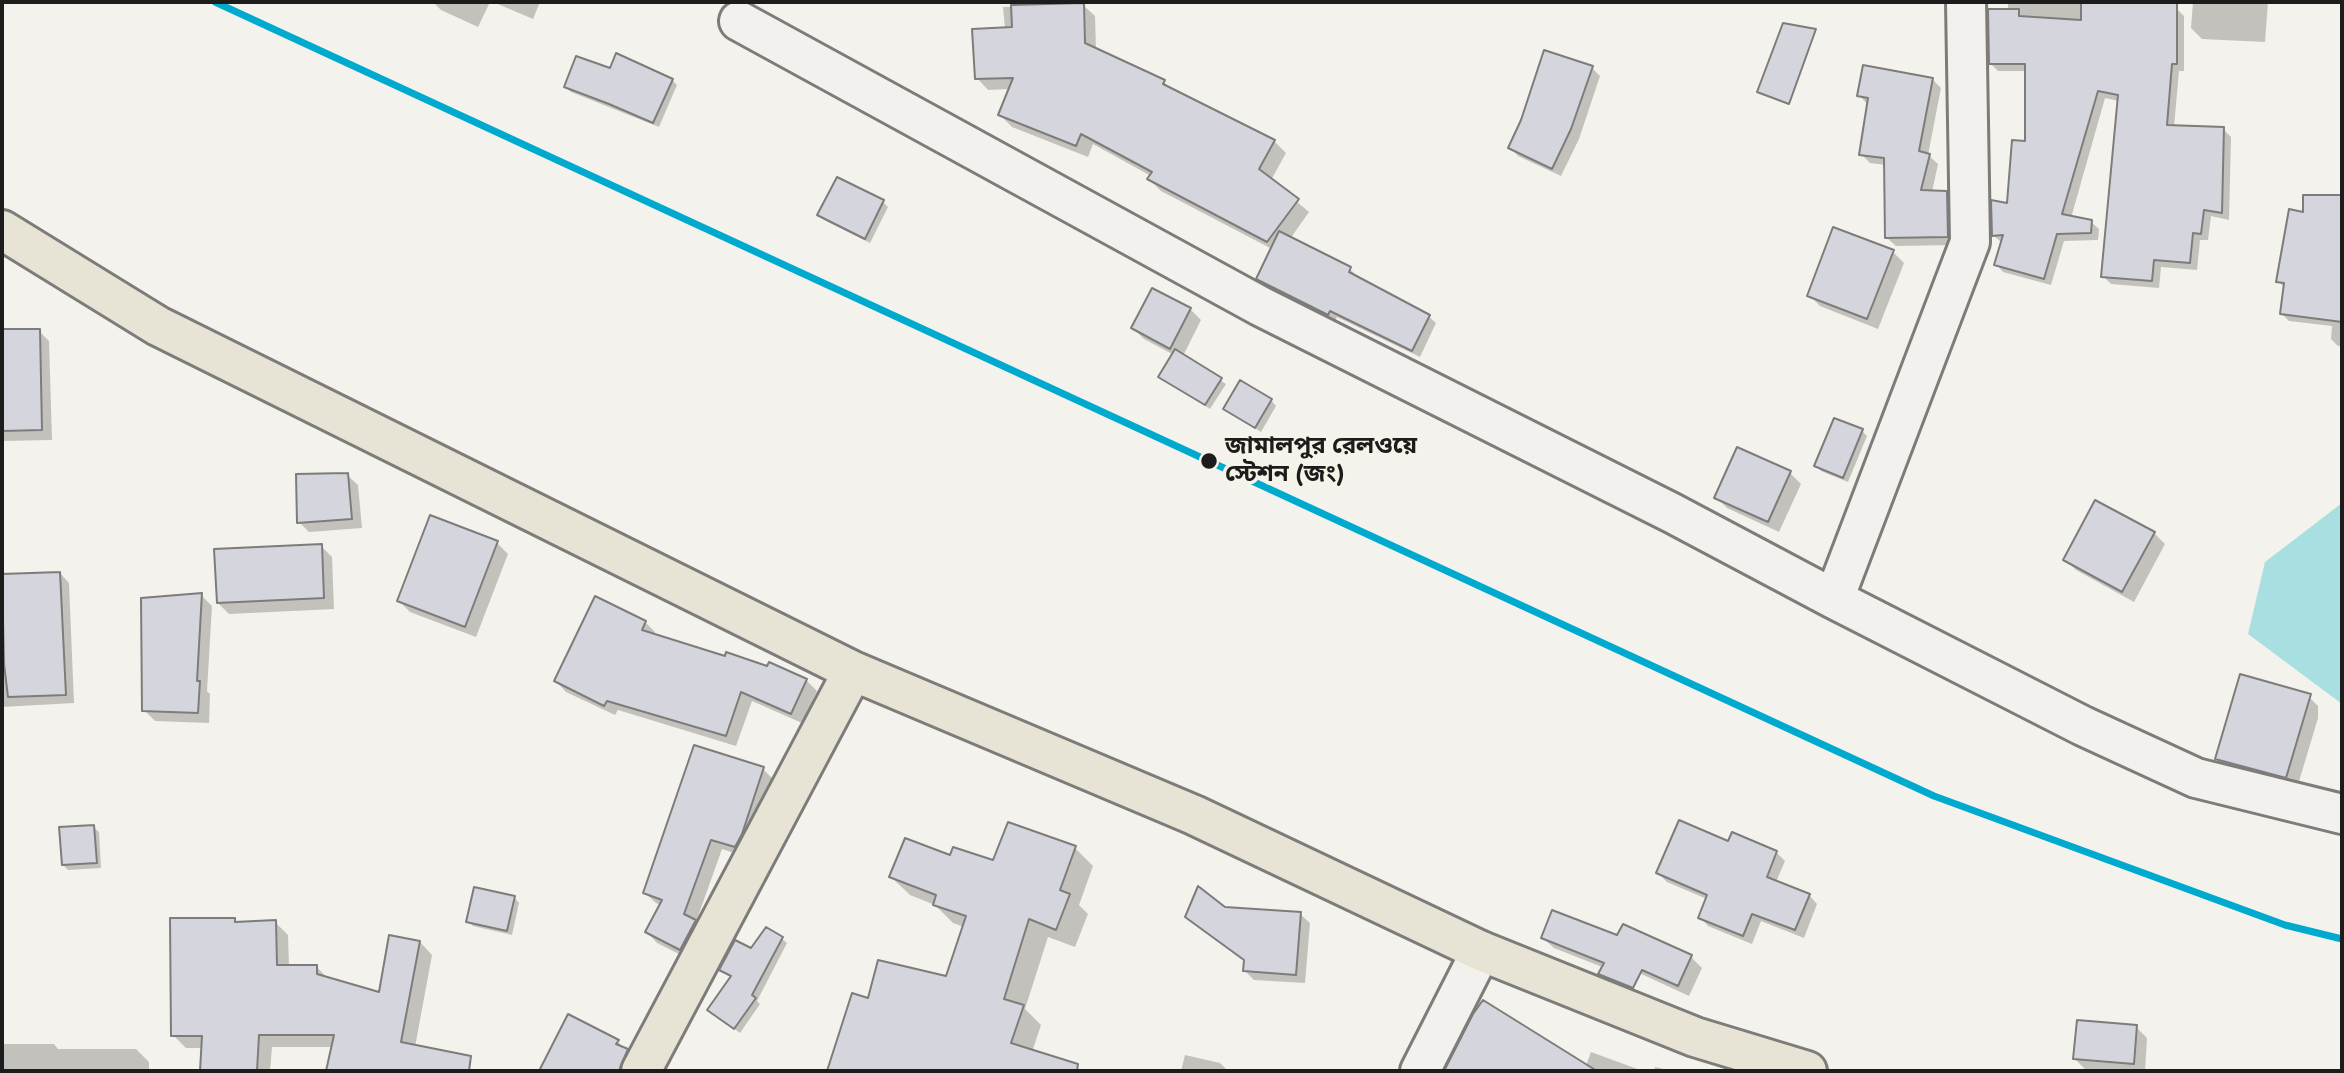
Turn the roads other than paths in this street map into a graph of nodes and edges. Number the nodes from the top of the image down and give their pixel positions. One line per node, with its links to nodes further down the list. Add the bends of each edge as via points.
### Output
1 (1966, 2): 4 (street, via 1970,242)
2 (739, 21): 4 (street, via 1260,306)
3 (2, 230): 5 (main road, via 158,326)
4 (1834, 599): 6 (street, via 2196,778)
5 (853, 671): 7 (main road, via 1194,815); 8 (main road)
6 (2342, 814)
7 (1481, 951): 9 (street); 10 (main road, via 1695,1037)
8 (641, 1071)
9 (1420, 1071)
10 (1807, 1071)

